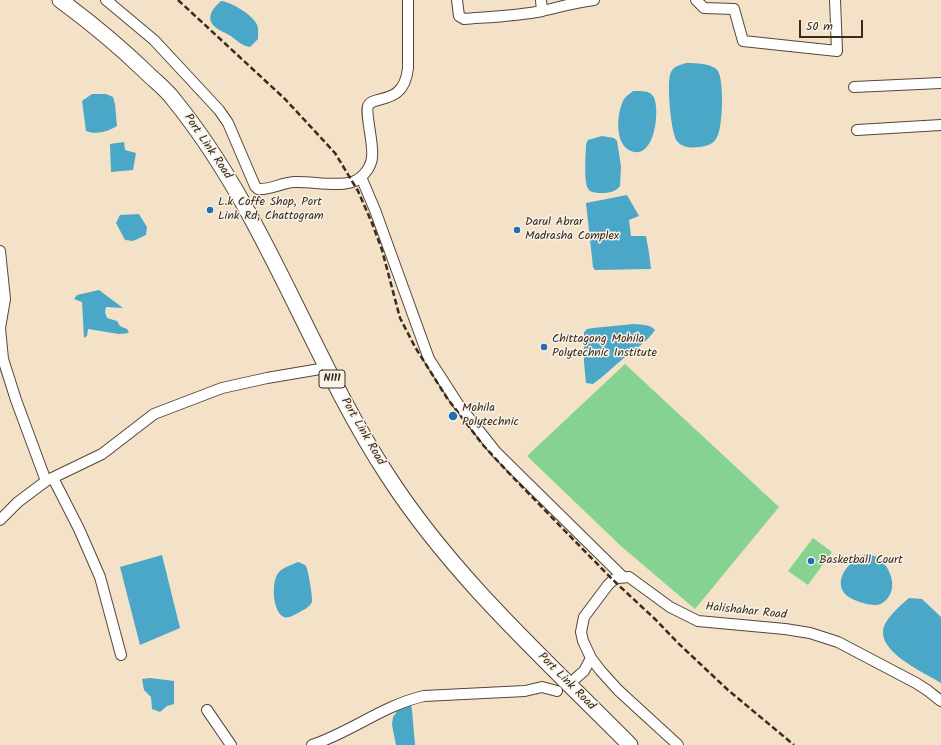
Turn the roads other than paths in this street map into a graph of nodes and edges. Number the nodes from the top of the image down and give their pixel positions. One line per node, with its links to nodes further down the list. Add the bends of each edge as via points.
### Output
1 (60, 0): 17 (highway, Port Link Road / N111, via 130,57 173,98 210,148 263,238)
2 (106, 0): 14 (street, via 154,40 219,110 228,123 258,189 265,190 294,182 352,182)
3 (408, 0): 14 (street, via 407,77 396,93 368,105 372,158)
4 (456, 0): 9 (street, via 459,16 464,19)
5 (541, 0): 9 (street)
6 (594, 0): 9 (street)
7 (696, 0): 8 (street, via 704,8 734,9 743,41 837,51)
8 (835, 0)
9 (542, 11)
10 (941, 82): 11 (street)
11 (854, 87)
12 (941, 125): 13 (street)
13 (857, 130)
14 (361, 177): 20 (street, Halishahar Road, via 430,359 458,404 496,452)
15 (0, 251): 16 (street, via 5,299 0,328)
16 (2, 359): 18 (street)
17 (326, 368): 18 (street, via 222,388 154,414 102,454); 29 (highway, Port Link Road / N111, via 365,441 419,521 461,572 526,642)
18 (49, 479): 19 (street, via 18,502); 21 (street, via 79,529 100,577)
19 (0, 520)
20 (623, 577): 22 (street, via 613,580 584,617 581,632); 25 (street, Halishahar Road, via 629,577 670,607 698,620 785,629 810,633 838,642 916,683)
21 (121, 655)
22 (591, 658): 23 (street, via 584,672); 30 (street, via 618,690)
23 (576, 678)
24 (557, 690): 28 (street, via 542,686 525,690 416,698 394,705)
25 (941, 701)
26 (207, 710): 27 (street)
27 (231, 745)
28 (312, 745)
29 (630, 745)
30 (678, 745)

